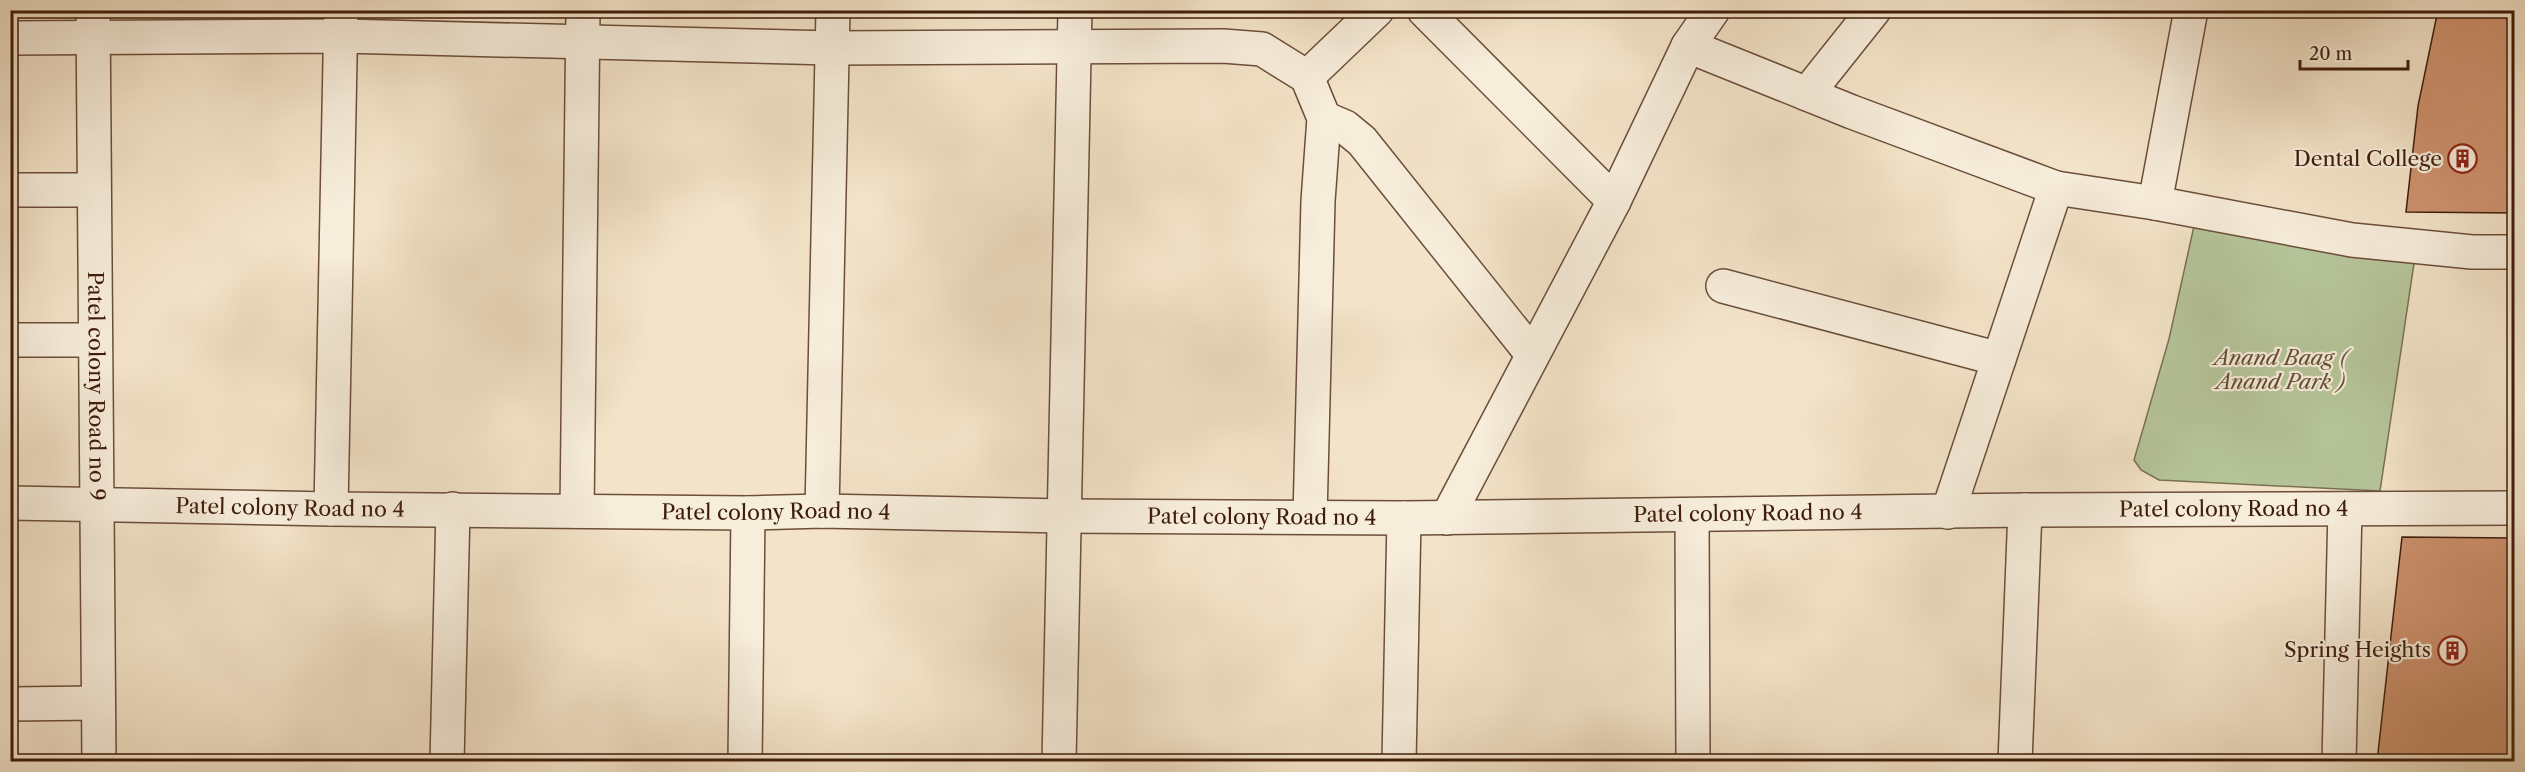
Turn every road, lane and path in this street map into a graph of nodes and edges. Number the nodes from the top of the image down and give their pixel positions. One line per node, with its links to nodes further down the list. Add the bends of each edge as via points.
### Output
1 (583, 10): 12 (street)
2 (833, 10): 15 (street)
3 (1076, 10): 14 (street)
4 (1377, 10): 16 (street)
5 (1424, 10): 22 (street)
6 (1713, 10): 13 (street)
7 (1874, 10): 17 (street)
8 (2192, 10): 23 (street)
9 (341, 23): 10 (street); 12 (street); 35 (street)
10 (93, 25): 11 (street); 20 (street, Patel colony Road no 9)
11 (10, 38)
12 (583, 43): 15 (street); 37 (street)
13 (1688, 46): 17 (street); 22 (street)
14 (1076, 47): 15 (street); 16 (street, via 1262,49); 41 (street)
15 (832, 48): 38 (street)
16 (1307, 77): 18 (street)
17 (1807, 94): 19 (street)
18 (1324, 118): 28 (street, via 1345,127 1362,141); 43 (street)
19 (2056, 188): 23 (street); 29 (street)
20 (94, 189): 21 (street); 27 (street, Patel colony Road no 9)
21 (10, 190)
22 (1614, 201): 28 (street)
23 (2155, 204): 24 (street, via 2352,240 2472,252)
24 (2514, 252)
25 (1723, 286): 29 (street)
26 (10, 340): 27 (street)
27 (94, 340): 31 (street, Patel colony Road no 9)
28 (1532, 354): 45 (street)
29 (1999, 359): 39 (street)
30 (10, 503): 31 (street, Patel colony Road no 4)
31 (96, 506): 35 (street, Patel colony Road no 4); 46 (street, Patel colony Road no 9)
32 (2514, 508): 34 (street, Patel colony Road no 4)
33 (453, 509): 35 (street, Patel colony Road no 4); 37 (street, Patel colony Road no 4); 49 (street)
34 (2345, 509): 36 (street, Patel colony Road no 4); 55 (street)
35 (331, 510)
36 (2025, 510): 39 (street, Patel colony Road no 4); 54 (street)
37 (577, 511): 40 (street, Patel colony Road no 4)
38 (822, 511): 40 (street, Patel colony Road no 4); 41 (street, Patel colony Road no 4)
39 (1948, 512): 42 (street, Patel colony Road no 4)
40 (748, 513): 50 (street)
41 (1063, 516): 43 (street, Patel colony Road no 4); 51 (street)
42 (1692, 516): 45 (street, Patel colony Road no 4); 53 (street)
43 (1310, 517): 44 (street, Patel colony Road no 4)
44 (1404, 518): 45 (street, Patel colony Road no 4); 52 (street)
45 (1447, 518)
46 (98, 703): 47 (street); 48 (street, Patel colony Road no 9)
47 (10, 704)
48 (99, 762)
49 (447, 762)
50 (745, 762)
51 (1059, 762)
52 (1398, 762)
53 (1694, 762)
54 (2015, 762)
55 (2339, 762)

